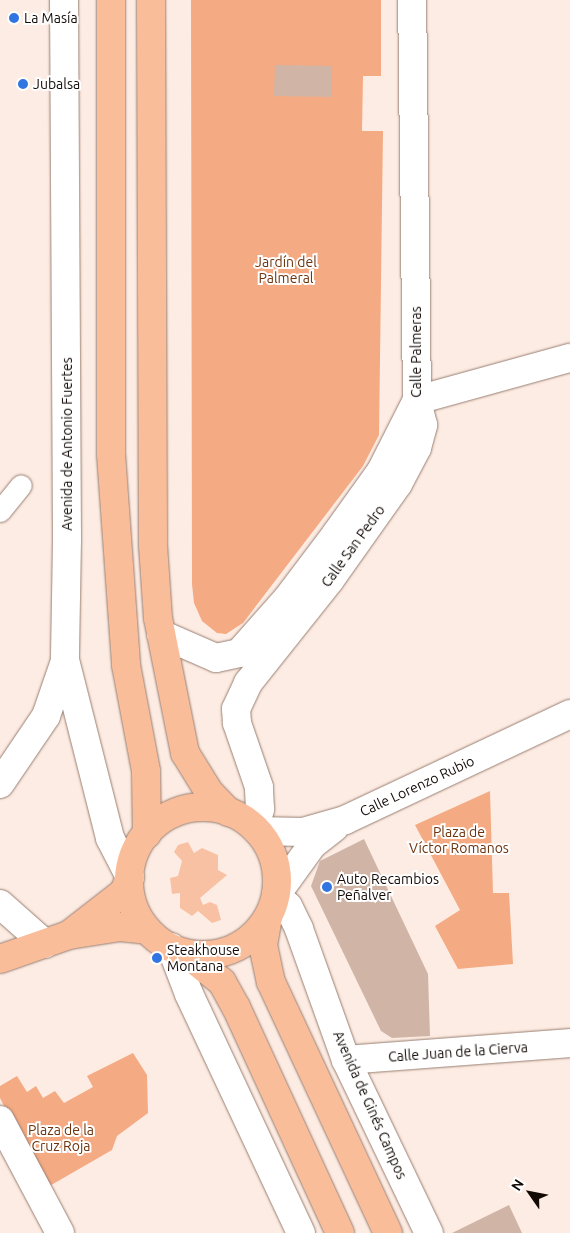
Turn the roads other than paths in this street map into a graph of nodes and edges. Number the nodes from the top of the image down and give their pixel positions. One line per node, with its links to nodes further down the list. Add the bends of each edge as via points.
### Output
1 (64, 0): 10 (street, Avenida de Antonio Fuertes, via 68,540)
2 (111, 0): 16 (main road, via 111,454 126,665 146,771)
3 (151, 0): 9 (main road, via 153,545)
4 (412, 0): 6 (street, Calle Palmeras)
5 (570, 358): 6 (street)
6 (417, 400): 9 (street, Calle Palmeras, via 381,471 287,599 239,653 216,658); 15 (street, Calle San Pedro, via 423,425 417,448 398,484 330,580 248,683 236,709 237,723 259,787 260,809)
7 (21, 485): 8 (street)
8 (0, 511)
9 (161, 634): 13 (main road, via 185,753 209,792)
10 (65, 660): 12 (street, via 46,716); 17 (street, Avenida de Antonio Fuertes, via 110,838)
11 (570, 714): 14 (street, Calle Lorenzo Rubio)
12 (0, 784)
13 (228, 812): 15 (main road); 16 (main road, via 196,807 174,813)
14 (345, 820): 15 (street, Calle Lorenzo Rubio, via 303,832); 19 (street, via 312,844)
15 (256, 829): 19 (main road, via 271,850 275,864)
16 (147, 834): 17 (main road, via 131,864)
17 (130, 877): 20 (main road, via 135,910); 21 (main road, via 124,892)
18 (0, 904): 21 (street)
19 (272, 906): 22 (main road, via 254,936 234,949 211,955); 25 (street, Avenida de Ginés Campos, via 288,906); 30 (main road, via 263,945 271,982)
20 (148, 930): 21 (main road, via 120,928); 22 (main road)
21 (57, 939): 23 (main road)
22 (179, 950): 28 (street, via 189,994); 29 (main road, via 222,982)
23 (0, 959)
24 (570, 1043): 25 (street, Calle Juan de la Cierva)
25 (346, 1060): 31 (street, Avenida de Ginés Campos)
26 (0, 1120): 27 (street)
27 (60, 1233)
28 (301, 1233)
29 (340, 1233)
30 (388, 1233)
31 (429, 1233)

